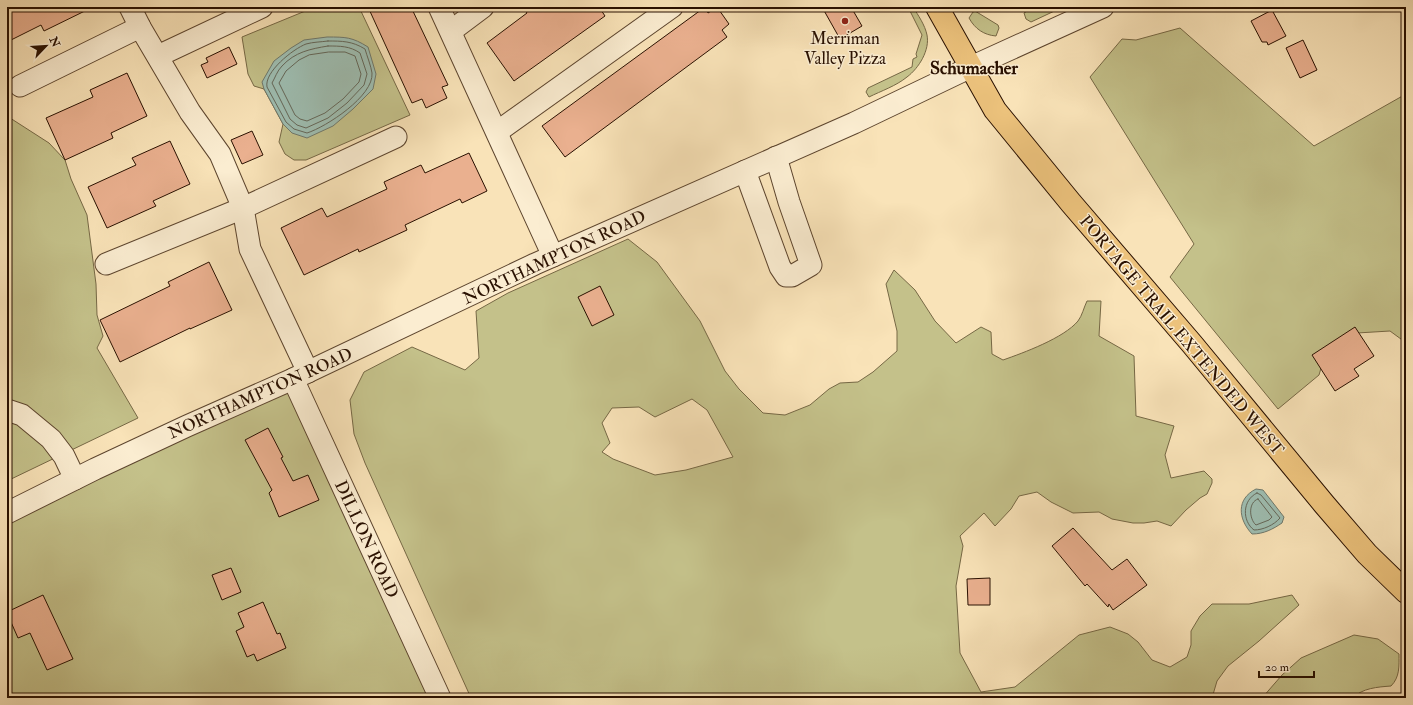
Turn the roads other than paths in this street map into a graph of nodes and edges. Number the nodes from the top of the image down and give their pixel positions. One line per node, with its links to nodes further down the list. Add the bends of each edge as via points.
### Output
1 (130, 7): 8 (street, DILLON ROAD)
2 (262, 7): 10 (street)
3 (439, 7): 9 (street)
4 (483, 7): 9 (street)
5 (672, 7): 13 (street)
6 (937, 7): 11 (main road, PORTAGE TRAIL EXTENDED WEST)
7 (1103, 7): 11 (street, NORTHAMPTON ROAD)
8 (140, 27): 10 (street, DILLON ROAD); 12 (street)
9 (450, 31): 13 (street)
10 (158, 56): 17 (street, DILLON ROAD, via 190,112 220,154)
11 (971, 67): 15 (street, NORTHAMPTON ROAD); 24 (main road, PORTAGE TRAIL EXTENDED WEST, via 995,110 1071,203 1367,554)
12 (20, 86)
13 (497, 132): 18 (street)
14 (396, 137): 17 (street)
15 (776, 158): 16 (street, NORTHAMPTON ROAD); 16 (street, via 811,265 792,276 786,276 780,268)
16 (745, 171): 18 (street, NORTHAMPTON ROAD)
17 (243, 208): 19 (street); 20 (street, DILLON ROAD, via 250,248)
18 (554, 256): 20 (street, NORTHAMPTON ROAD)
19 (106, 264)
20 (301, 376): 22 (street, NORTHAMPTON ROAD); 25 (street, DILLON ROAD)
21 (7, 410): 22 (street, via 22,415 51,439 64,456)
22 (75, 479): 23 (street, NORTHAMPTON ROAD)
23 (7, 513)
24 (1406, 592)
25 (440, 698)

